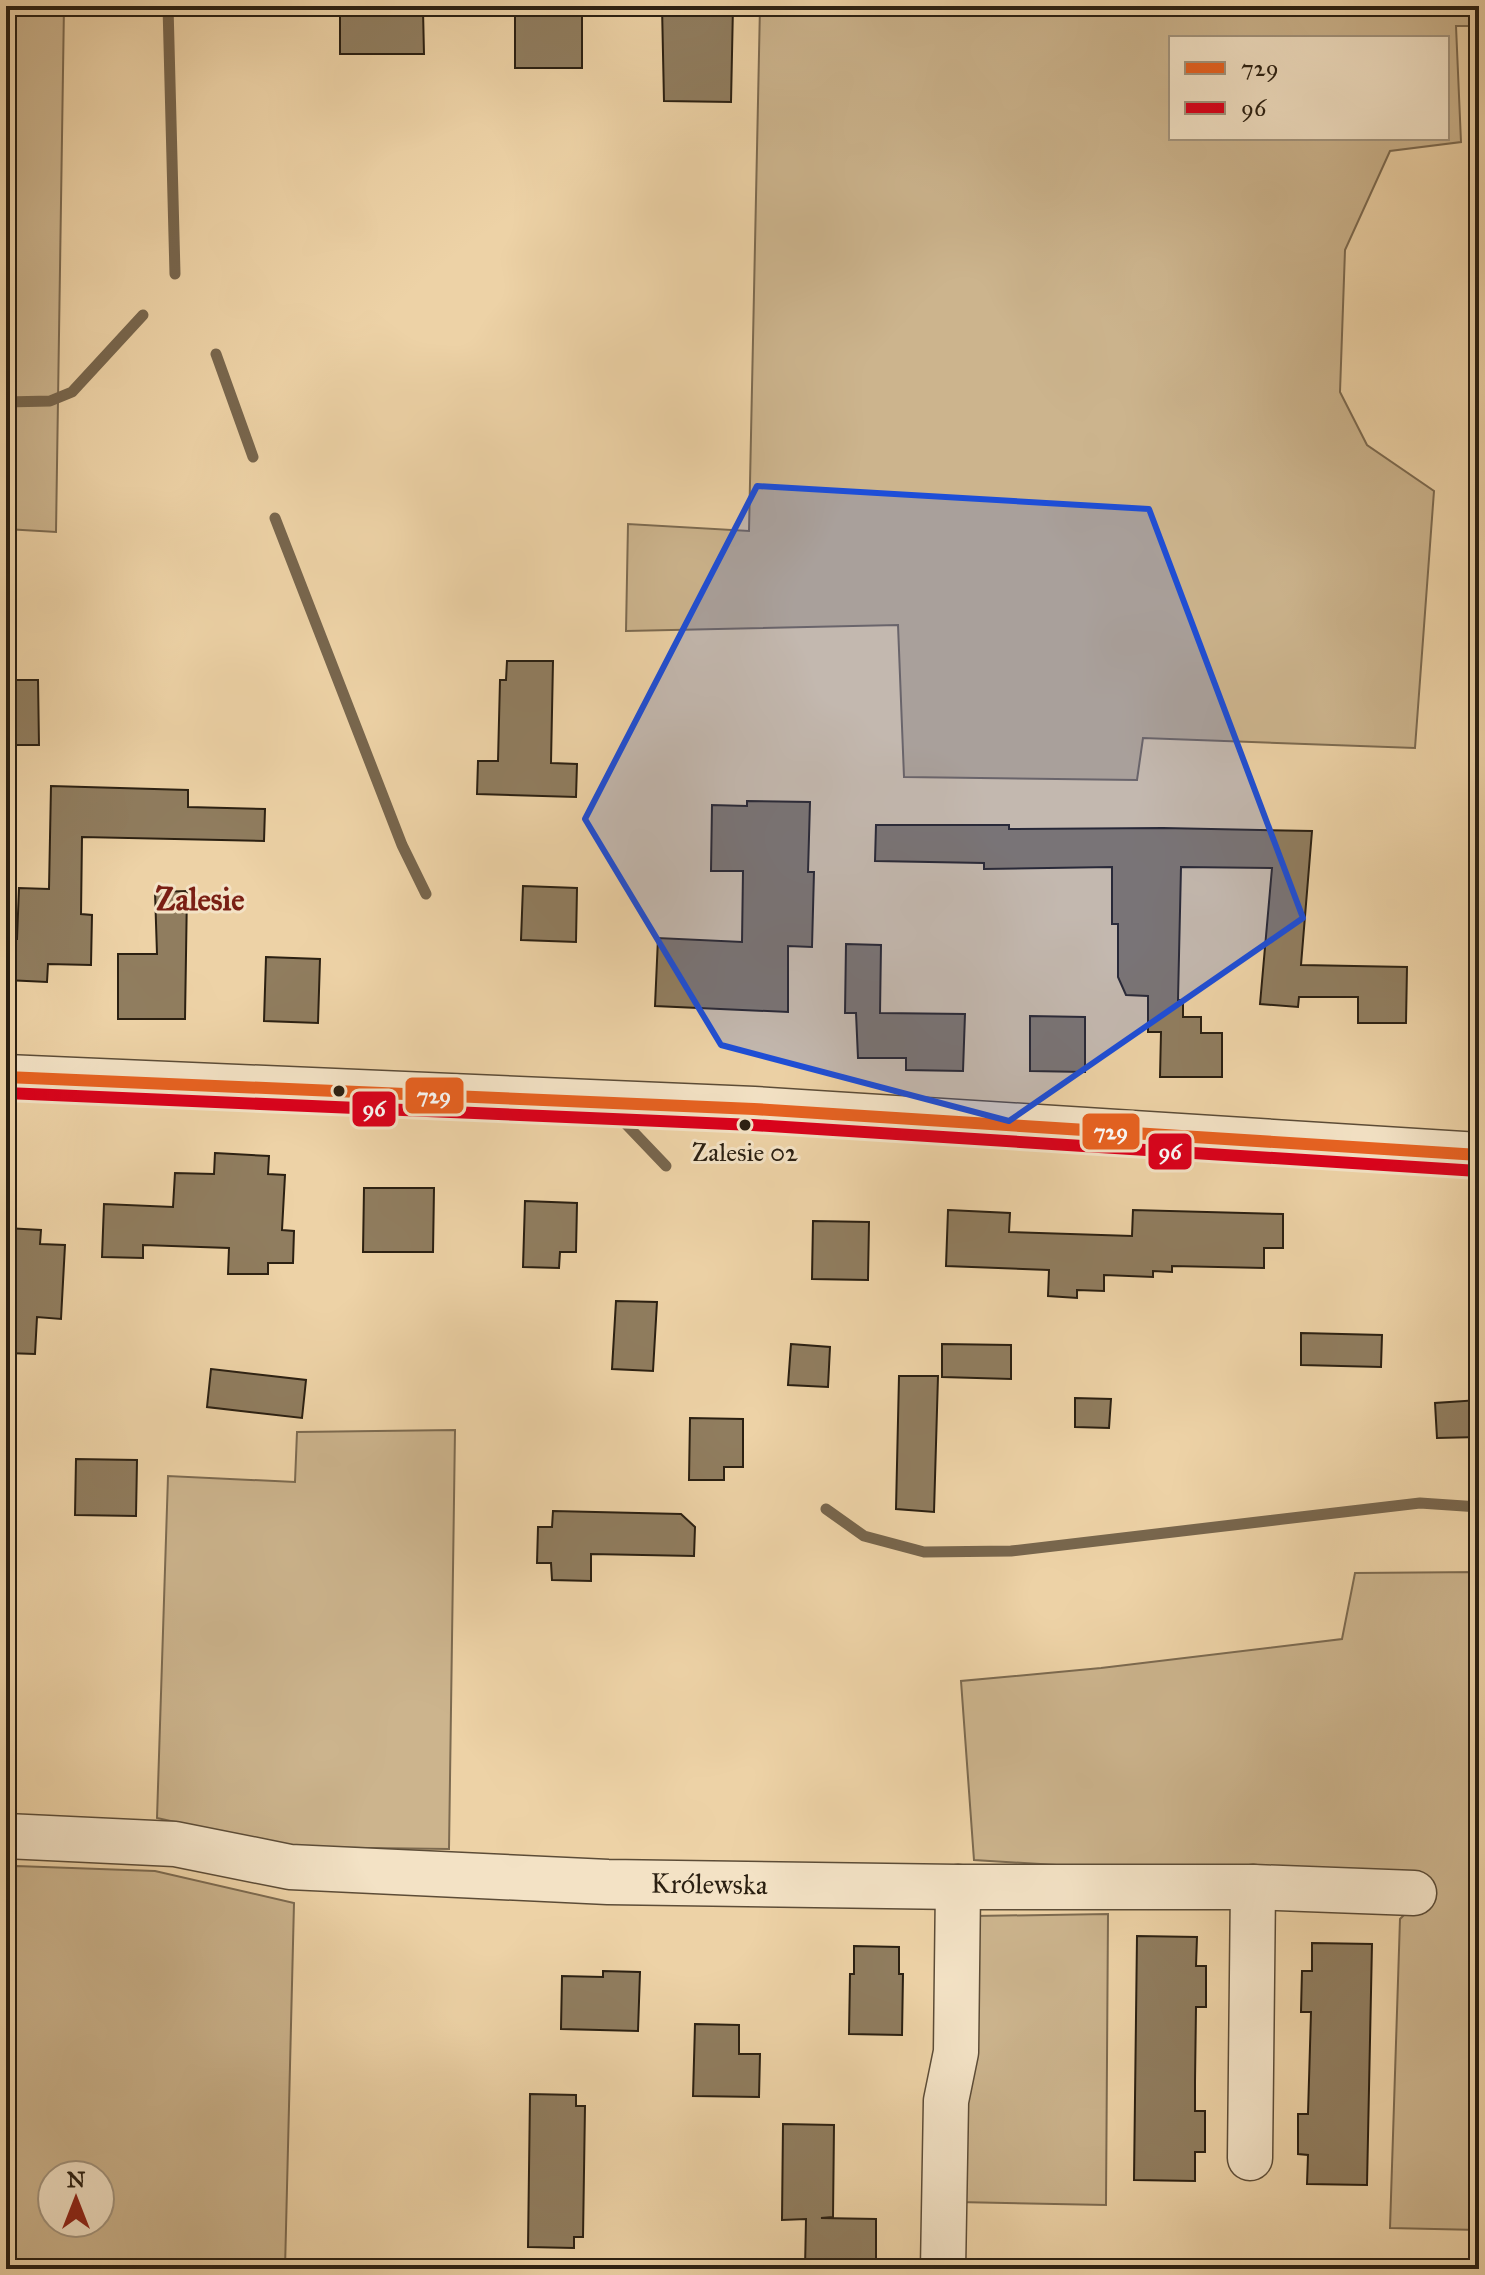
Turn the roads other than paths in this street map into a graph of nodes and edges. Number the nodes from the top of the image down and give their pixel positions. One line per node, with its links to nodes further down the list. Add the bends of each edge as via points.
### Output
1 (6, 1077): 2 (street, via 754,1109)
2 (1479, 1155)
3 (6, 1836): 4 (street, Królewska, via 175,1844 290,1867 608,1882)
4 (958, 1887): 5 (street, Królewska); 8 (street, via 956,2052 946,2101)
5 (1253, 1887): 6 (street, Królewska); 7 (street)
6 (1414, 1893)
7 (1250, 2158)
8 (943, 2269)

